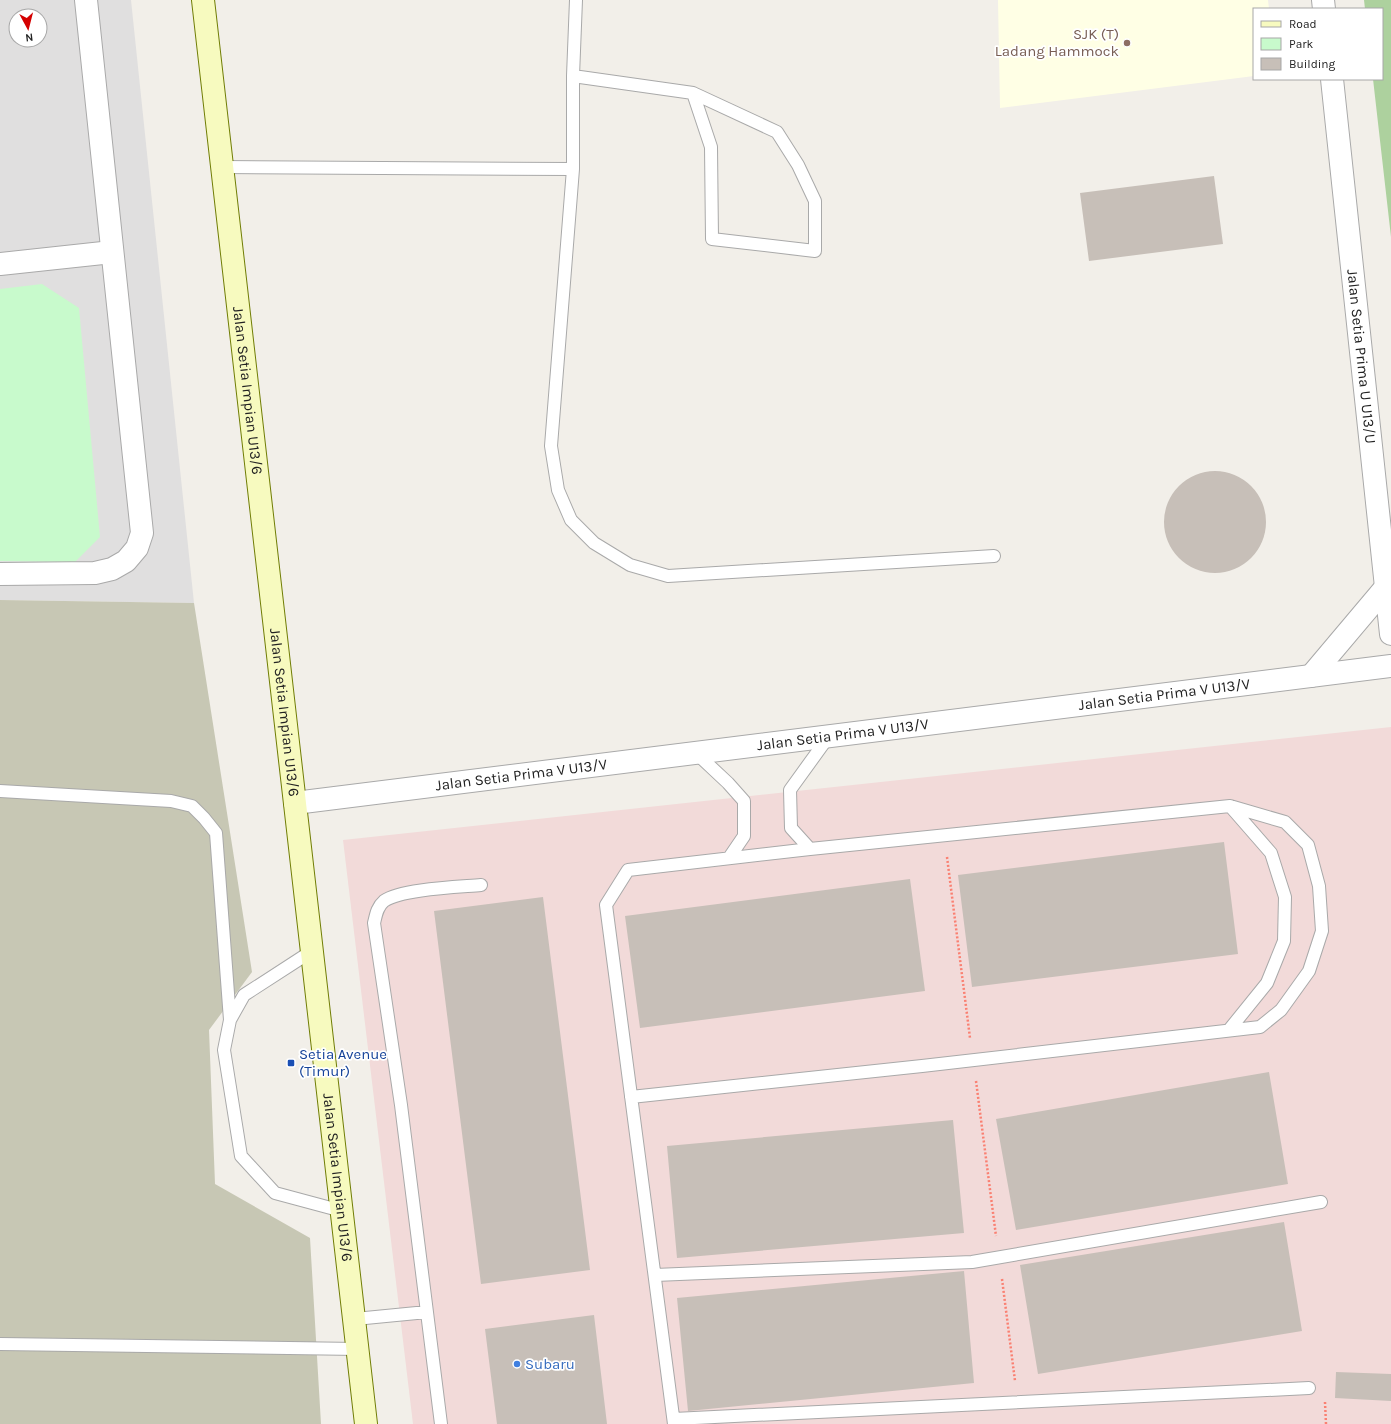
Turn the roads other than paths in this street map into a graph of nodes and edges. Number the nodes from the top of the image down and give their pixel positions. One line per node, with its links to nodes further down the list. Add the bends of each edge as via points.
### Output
1 (86, 0): 9 (street)
2 (203, 0): 7 (street, Jalan Setia Impian U13/6)
3 (576, 0): 4 (lane)
4 (573, 76): 6 (lane); 8 (lane)
5 (1332, 80): 13 (street, Jalan Setia Prima U U13/U)
6 (693, 93): 6 (lane, via 777,132 798,165 814,201 815,252 712,239 711,147)
7 (222, 167): 8 (lane); 20 (street, Jalan Setia Impian U13/6)
8 (573, 169): 11 (lane, via 551,446 558,490 571,520 594,543 630,565 668,576)
9 (112, 252): 10 (street); 12 (street, via 142,533 137,548 126,561 112,569 95,573)
10 (0, 264)
11 (994, 556)
12 (0, 574)
13 (1389, 588): 14 (street, Jalan Setia Prima U U13/U); 16 (street)
14 (1391, 634)
15 (1391, 666): 16 (street, Jalan Setia Prima V U13/V)
16 (1311, 676): 17 (street, Jalan Setia Prima V U13/V)
17 (829, 736): 18 (street, Jalan Setia Prima V U13/V); 22 (lane, via 790,790 791,828)
18 (696, 753): 20 (street, Jalan Setia Prima V U13/V); 23 (lane, via 744,801 744,836)
19 (0, 791): 26 (lane, via 171,801 192,806 216,833)
20 (295, 803): 25 (street, Jalan Setia Impian U13/6)
21 (1230, 806): 22 (lane); 27 (lane, via 1271,853 1285,898 1284,942 1267,983); 27 (lane, via 1285,822 1308,845 1319,886 1322,931 1309,971 1281,1010 1260,1026)
22 (810, 849): 23 (lane)
23 (729, 858): 28 (lane, via 628,870 606,905)
24 (481, 885): 32 (lane, via 396,896 381,905 374,923 401,1105)
25 (312, 951): 26 (lane, via 244,996); 30 (street, Jalan Setia Impian U13/6)
26 (230, 1020): 30 (lane, via 224,1050 241,1156 276,1193)
27 (1229, 1030): 28 (lane)
28 (631, 1097): 31 (lane)
29 (1321, 1202): 31 (lane, via 972,1262)
30 (342, 1211): 33 (street, Jalan Setia Impian U13/6)
31 (654, 1275): 37 (lane)
32 (427, 1312): 33 (lane); 39 (lane)
33 (355, 1319): 35 (street, Jalan Setia Impian U13/6)
34 (0, 1344): 35 (lane)
35 (358, 1349): 38 (street, Jalan Setia Impian U13/6)
36 (1309, 1388): 37 (lane)
37 (674, 1421)
38 (366, 1424)
39 (441, 1424)

